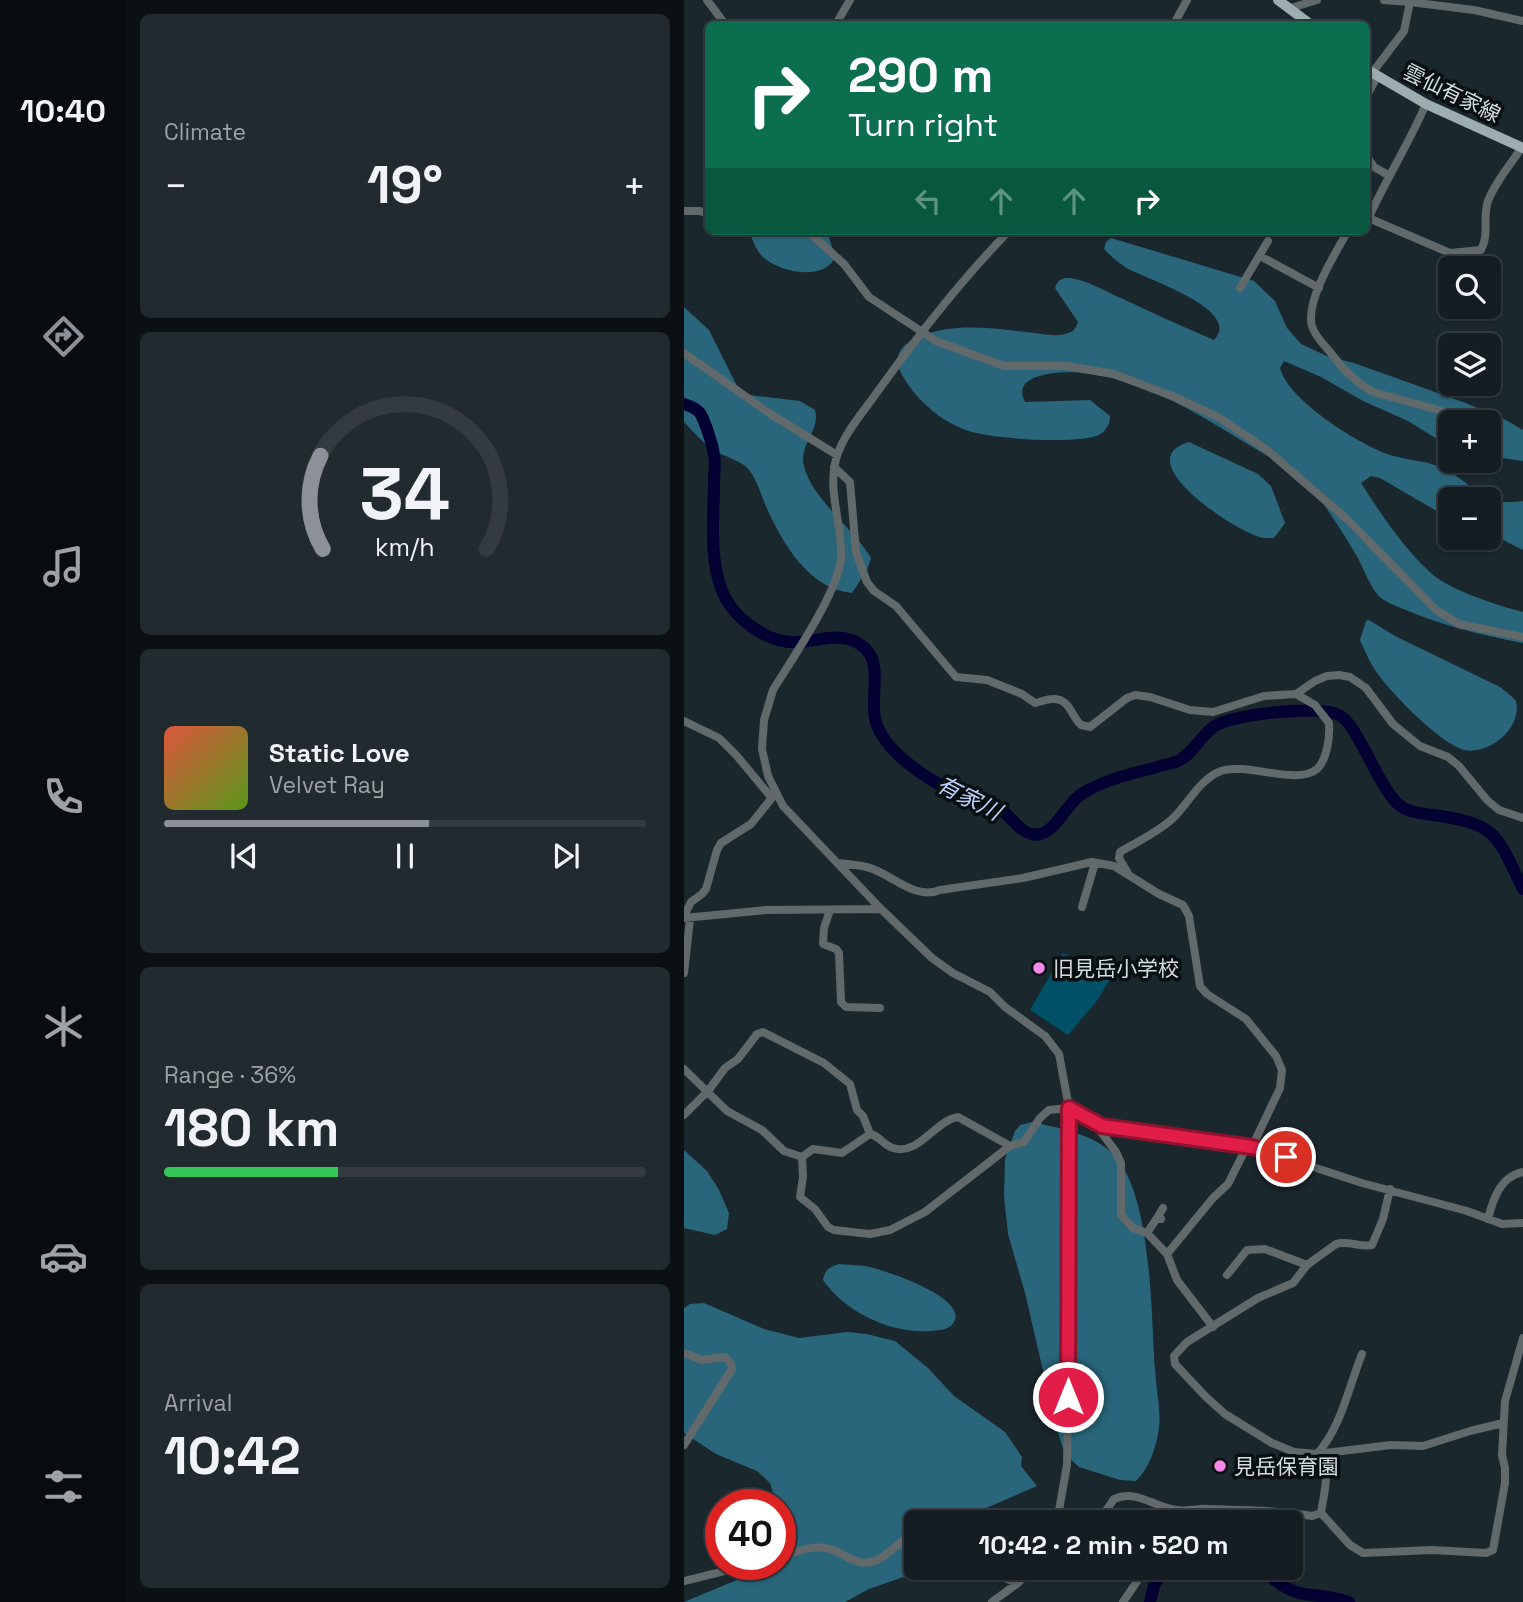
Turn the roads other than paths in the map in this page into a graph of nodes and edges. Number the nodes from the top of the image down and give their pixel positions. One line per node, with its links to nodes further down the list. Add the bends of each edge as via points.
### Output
1 (707, 0): 9 (street)
2 (850, 0): 10 (street)
3 (1187, 0): 11 (street)
4 (1278, 0): 8 (main road)
5 (1317, 0): 8 (street)
6 (1384, 0): 7 (street)
7 (1410, 2): 13 (street); 14 (street, via 1404,31)
8 (1291, 8): 12 (main road)
9 (723, 21)
10 (838, 21)
11 (1176, 21)
12 (1306, 21)
13 (1523, 21)
14 (1372, 73): 15 (main road, 雲仙有家線)
15 (1426, 104): 16 (main road, 雲仙有家線); 18 (street)
16 (1522, 148): 22 (street, via 1488,200 1487,239 1481,250 1450,253)
17 (1370, 160): 18 (street)
18 (1388, 176): 21 (street)
19 (684, 211): 20 (street)
20 (705, 213)
21 (1370, 213)
22 (1370, 218)
23 (813, 235): 30 (street, via 869,297)
24 (1005, 235): 30 (street)
25 (1346, 235): 29 (street)
26 (1268, 241): 27 (street)
27 (1260, 256): 28 (street); 29 (street)
28 (1240, 288)
29 (1319, 288): 32 (street, via 1310,315 1312,327 1344,370 1357,383 1385,396)
30 (920, 333): 33 (street); 37 (street, via 1004,366 1066,366 1114,374 1218,417 1267,450 1349,521 1436,610 1459,624)
31 (684, 354): 33 (street)
32 (1438, 410)
33 (837, 455): 34 (street)
34 (834, 467): 35 (street); 36 (street, via 850,482)
35 (841, 548): 36 (street); 40 (street, via 838,574 825,602 767,704 761,736)
36 (856, 552): 38 (street, via 874,591 896,606 956,677 987,680 1035,703 1058,699 1085,727 1094,726 1136,695 1213,712 1264,696)
37 (1523, 637)
38 (1296, 694): 41 (street, via 1327,676 1350,677 1366,688 1393,724 1420,747 1448,757 1499,810); 44 (street, via 1319,709 1330,729 1324,760 1314,771 1271,774 1236,769 1215,774 1172,819 1120,852)
39 (684, 722): 40 (street, via 719,738)
40 (773, 796): 42 (street); 48 (street, via 751,824 721,843 706,889 691,902)
41 (1523, 818)
42 (838, 863): 43 (street, via 866,867 929,893); 46 (street)
43 (1095, 863): 44 (street); 45 (street)
44 (1129, 875): 58 (street, via 1183,905 1200,986 1246,1019 1280,1064 1280,1088)
45 (1082, 907)
46 (881, 909): 47 (street); 53 (street, via 942,967 990,992 1053,1044 1062,1063)
47 (830, 910): 48 (street); 50 (street, via 823,944 839,953 841,1002 846,1007)
48 (686, 918): 49 (street)
49 (684, 973)
50 (880, 1008)
51 (684, 1069): 52 (street)
52 (708, 1091): 54 (street); 56 (street, via 763,1032 824,1063 850,1084); 59 (street, via 727,1111 754,1124 784,1151)
53 (1069, 1108): 55 (street); 57 (street, via 1049,1110 1024,1142); 76 (street, via 1068,1437)
54 (684, 1115)
55 (1095, 1124): 58 (street); 65 (street, via 1122,1163 1121,1215)
56 (870, 1134): 57 (street, via 894,1148 909,1148 946,1120 958,1117); 59 (street, via 842,1153 813,1149)
57 (1010, 1146): 59 (street, via 925,1212 890,1230 870,1234 828,1227 802,1200)
58 (1249, 1146): 61 (street); 66 (street, via 1228,1184)
59 (802, 1157)
60 (1523, 1172): 63 (street, via 1504,1181)
61 (1390, 1189): 63 (street); 67 (street, via 1372,1245 1341,1242)
62 (1163, 1208): 65 (street)
63 (1488, 1219): 64 (street)
64 (1523, 1223)
65 (1147, 1233): 66 (street)
66 (1168, 1254): 69 (street, via 1177,1280)
67 (1307, 1265): 68 (street, via 1265,1249 1247,1250); 69 (street, via 1293,1283 1258,1298)
68 (1227, 1275)
69 (1213, 1327): 75 (street, via 1180,1348 1175,1364 1206,1397 1248,1430 1294,1452)
70 (1523, 1338): 73 (street)
71 (684, 1353): 74 (street, via 702,1360 725,1357 732,1369)
72 (1362, 1354): 75 (street, via 1337,1421)
73 (1502, 1423): 75 (street, via 1423,1446); 81 (street, via 1505,1483 1495,1546 1490,1552 1363,1553)
74 (684, 1445)
75 (1317, 1454): 81 (street, via 1325,1464)
76 (1060, 1510)
77 (1107, 1510): 78 (street, via 1114,1499 1130,1495)
78 (1175, 1510)
79 (1218, 1510): 80 (street)
80 (1263, 1510)
81 (1321, 1513): 82 (street)
82 (1303, 1515)
83 (904, 1539): 84 (street, via 870,1562 854,1561 820,1547)
84 (796, 1553)
85 (705, 1576): 88 (street)
86 (1017, 1580): 89 (street)
87 (1138, 1580): 91 (street)
88 (684, 1581)
89 (1020, 1581): 90 (street)
90 (992, 1602)
91 (1123, 1602)

